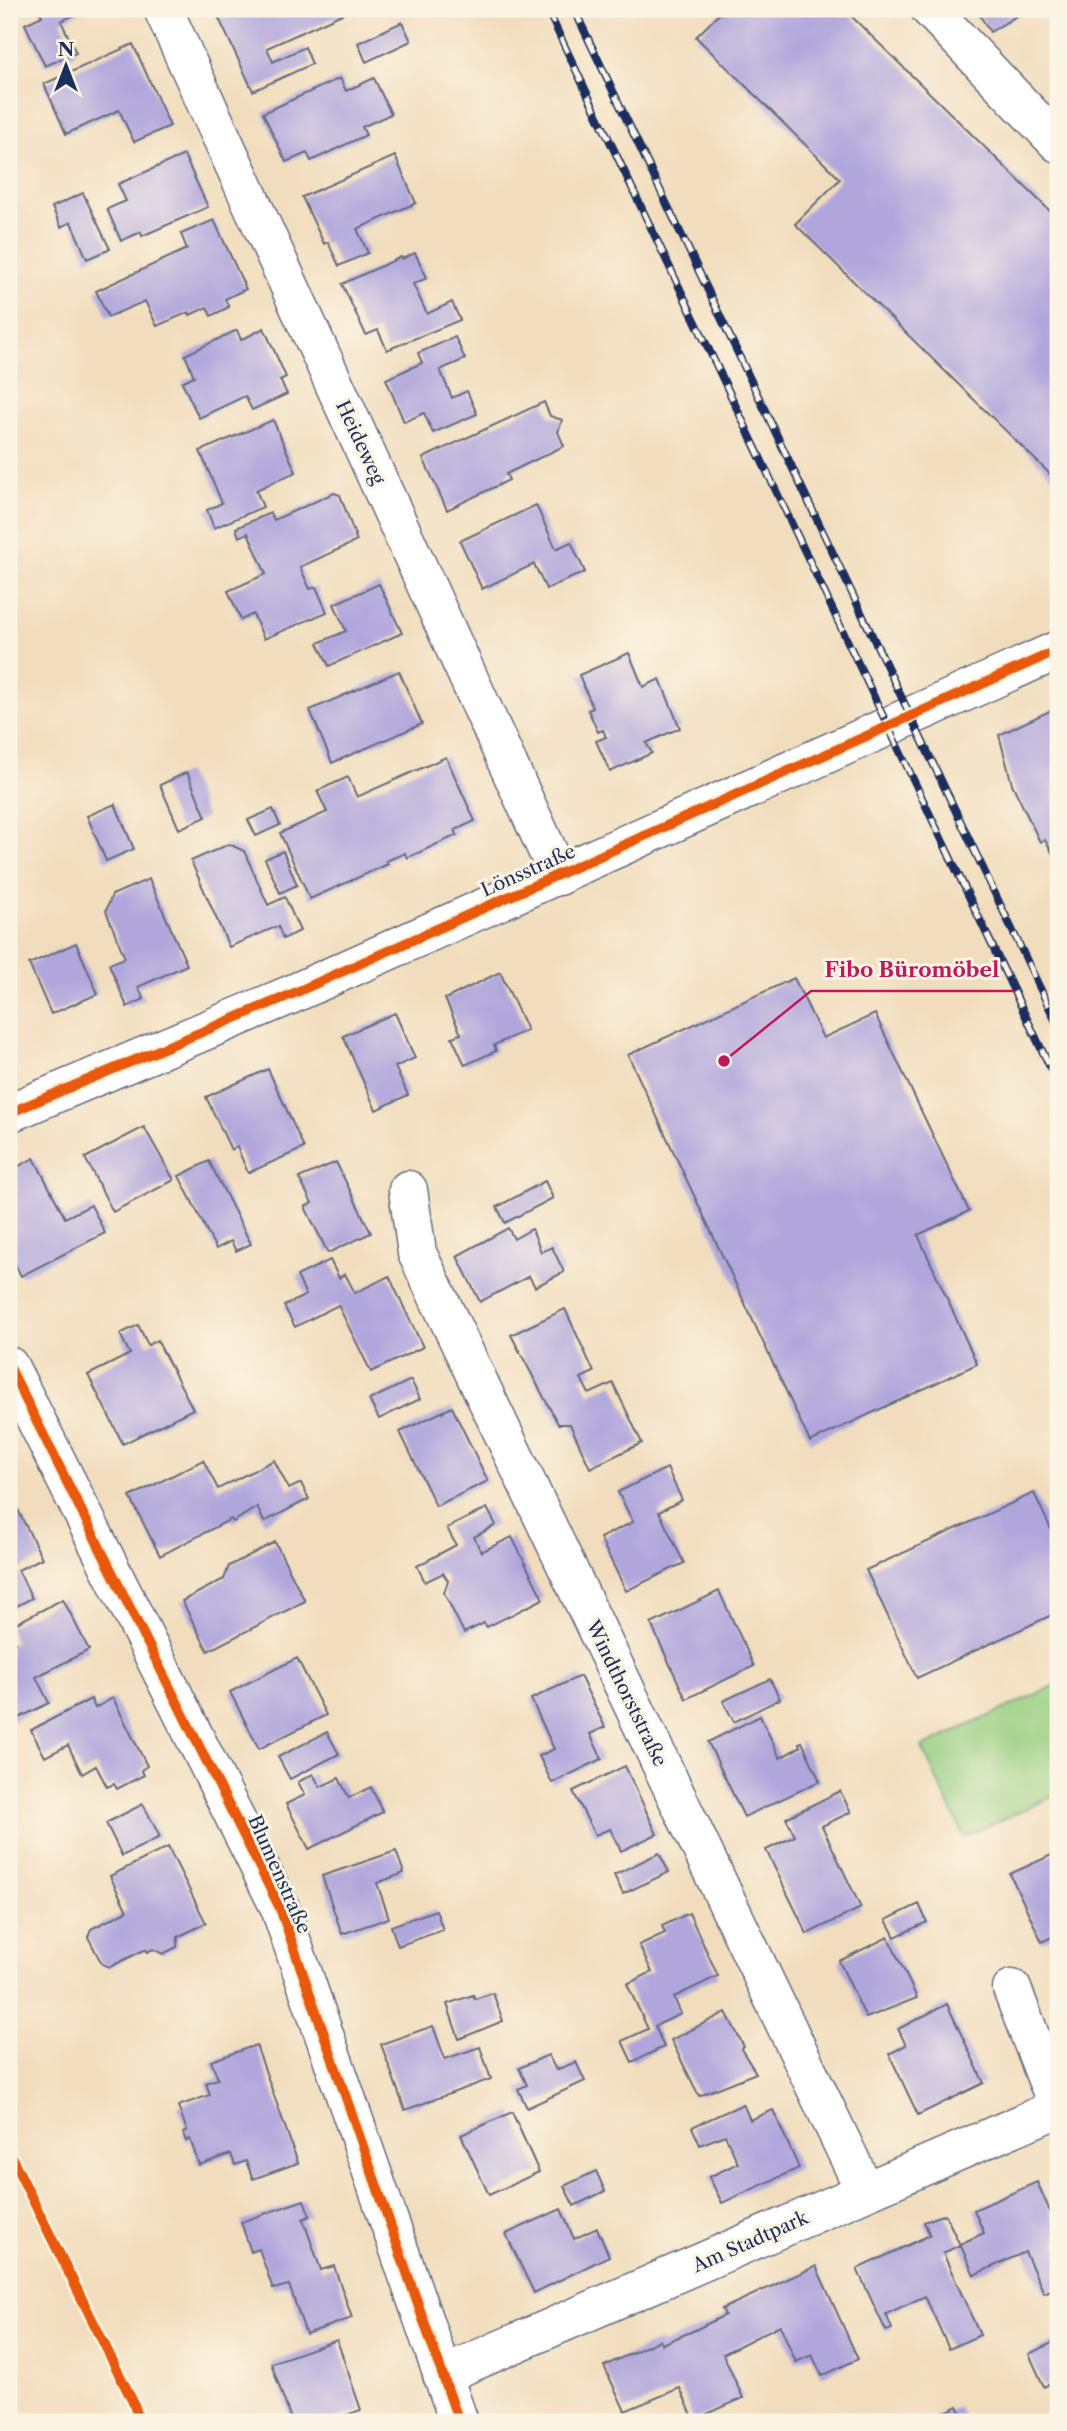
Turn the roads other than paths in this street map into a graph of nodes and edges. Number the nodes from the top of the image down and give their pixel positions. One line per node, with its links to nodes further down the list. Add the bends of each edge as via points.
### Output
1 (163, 9): 5 (street, Heideweg)
2 (930, 9): 3 (street)
3 (1058, 143)
4 (1058, 650): 5 (street, Lönsstraße)
5 (559, 876): 6 (street, Lönsstraße)
6 (9, 1113)
7 (408, 1190): 11 (street, Windthorststraße, via 417,1254)
8 (9, 1366): 12 (street, Blumenstraße, via 280,1908)
9 (1012, 1989): 10 (street, Am Stadtpark)
10 (1058, 2108): 11 (street, Am Stadtpark)
11 (865, 2191): 12 (street, Am Stadtpark)
12 (442, 2375): 13 (street, Blumenstraße)
13 (459, 2422)

